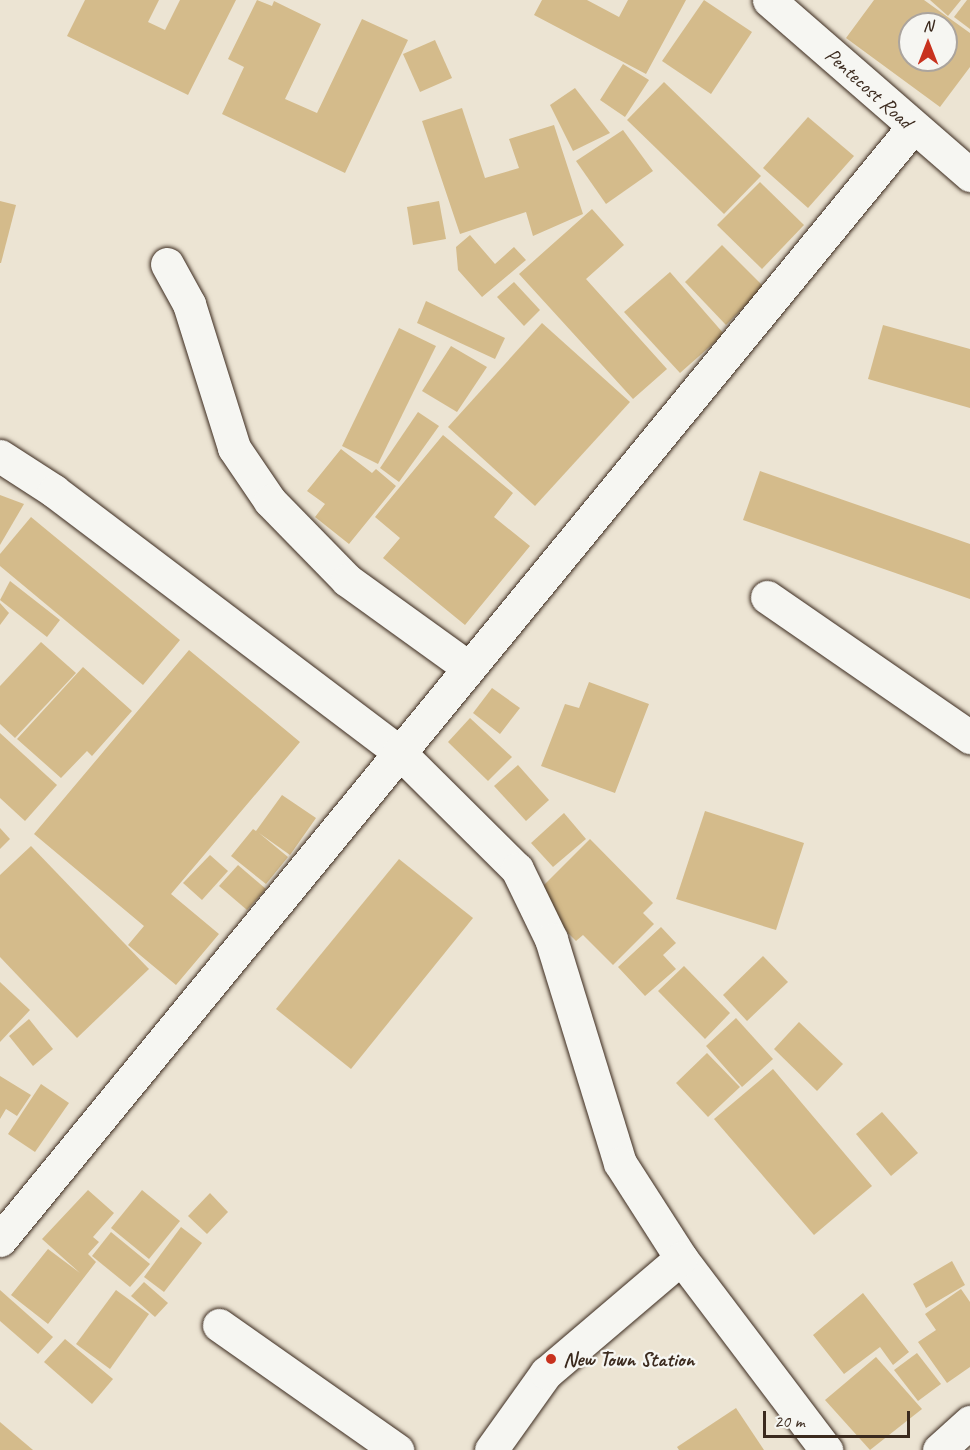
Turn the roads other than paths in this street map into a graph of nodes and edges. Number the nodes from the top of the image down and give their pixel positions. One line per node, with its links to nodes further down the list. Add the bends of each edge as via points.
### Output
1 (769, 0): 2 (street, Pentecost Road)
2 (913, 127): 3 (street, Pentecost Road); 7 (street)
3 (970, 175)
4 (167, 264): 7 (street, via 189,304 234,448 270,501 346,580)
5 (0, 456): 9 (street, via 54,490)
6 (767, 597): 8 (street)
7 (469, 668): 9 (street)
8 (970, 737)
9 (399, 752): 10 (street); 11 (street, via 517,869 551,939 620,1163)
10 (0, 1240)
11 (681, 1258): 15 (street, via 546,1373); 16 (street)
12 (219, 1325): 14 (street)
13 (970, 1422): 17 (street)
14 (398, 1450)
15 (491, 1450)
16 (826, 1450)
17 (939, 1450)

